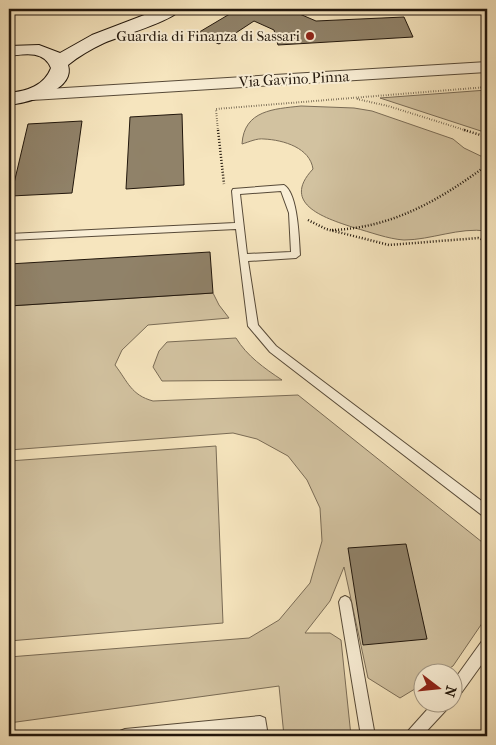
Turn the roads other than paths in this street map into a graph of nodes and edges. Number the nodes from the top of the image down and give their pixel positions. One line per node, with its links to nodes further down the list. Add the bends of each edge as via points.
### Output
1 (151, 9): 3 (main road, via 63,44)
2 (173, 9): 6 (main road, via 84,46)
3 (36, 49): 4 (main road); 6 (main road, via 46,52)
4 (9, 50)
5 (487, 67): 7 (street, Via Gavino Pinna)
6 (59, 68): 7 (street, Via Gavino Pinna, via 66,83 74,88); 8 (main road, via 54,82)
7 (101, 90): 8 (street, Via Gavino Pinna)
8 (32, 95): 9 (main road)
9 (9, 99)
10 (240, 226): 11 (lane); 12 (lane); 12 (lane, via 236,191 284,188 293,213 296,255)
11 (9, 237)
12 (243, 258): 13 (lane, via 253,326 273,349)
13 (487, 512)
14 (345, 602): 20 (lane)
15 (487, 646): 16 (lane)
16 (464, 677)
17 (435, 712): 21 (lane)
18 (125, 736): 19 (lane, via 260,723)
19 (261, 736)
20 (368, 736)
21 (413, 736)

